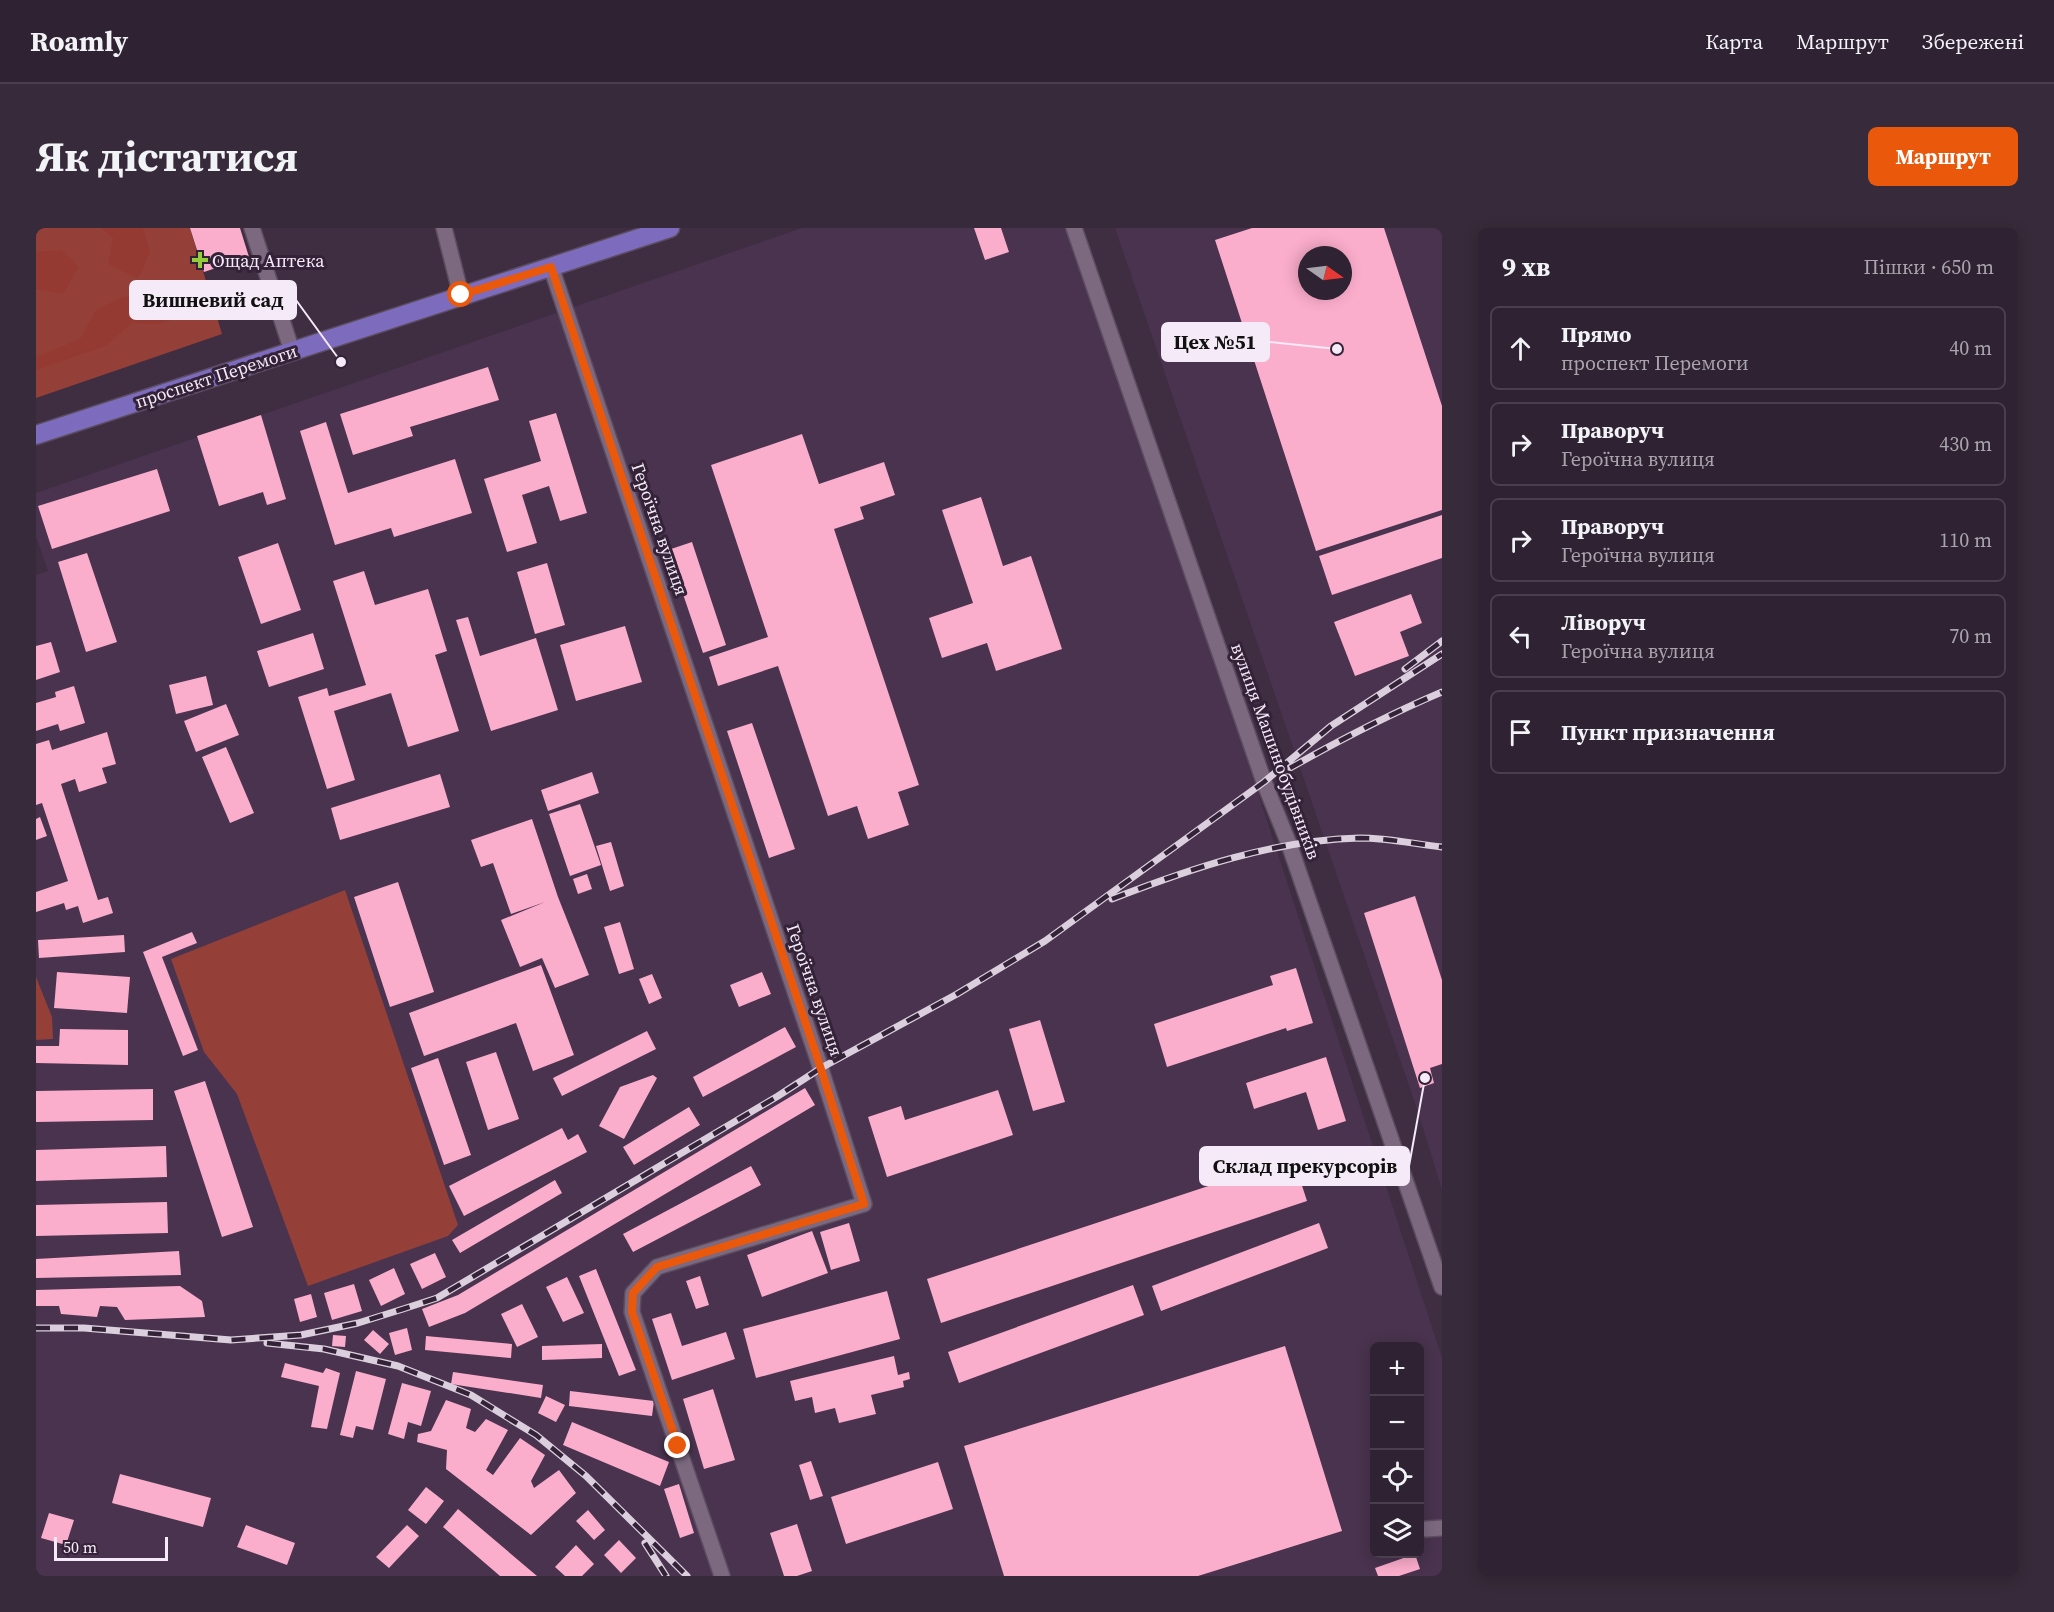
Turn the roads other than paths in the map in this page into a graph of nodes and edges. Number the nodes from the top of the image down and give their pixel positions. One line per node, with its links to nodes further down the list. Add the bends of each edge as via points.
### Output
1 (252, 228): 7 (street)
2 (444, 228): 6 (street)
3 (670, 228): 5 (main road, проспект Перемоги)
4 (1074, 228): 9 (street, вулиця Машинобудівників)
5 (551, 267): 6 (main road, проспект Перемоги); 10 (street, Героїчна вулиця, via 864,1204 657,1267 633,1293 632,1312)
6 (461, 295): 7 (main road, проспект Перемоги)
7 (292, 351): 8 (main road, проспект Перемоги)
8 (36, 435)
9 (1442, 1287)
10 (722, 1576)

